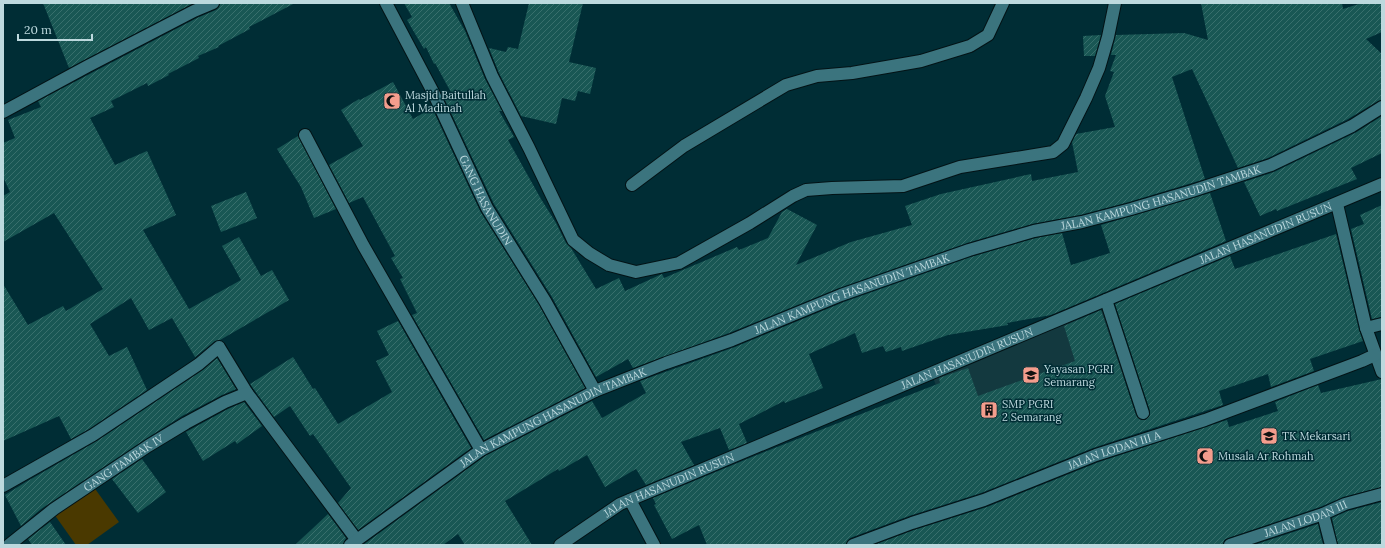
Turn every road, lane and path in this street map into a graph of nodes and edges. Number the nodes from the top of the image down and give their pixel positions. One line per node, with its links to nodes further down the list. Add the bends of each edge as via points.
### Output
1 (213, 3): 7 (street)
2 (386, 3): 17 (street, GANG HASANUDIN, via 433,92 487,208 545,301)
3 (462, 3): 5 (street, via 492,76 573,240 610,265 636,272 679,262 806,190 903,186 960,167 1053,152 1063,144 1099,68)
4 (1003, 3): 10 (street, via 988,35 970,46 921,61 852,73 817,76 786,85 684,146)
5 (1115, 3)
6 (1382, 107): 17 (street, JALAN KAMPUNG HASANUDIN TAMBAK, via 1352,126 1271,165 1192,191 1082,222 1034,231 969,250 841,295 732,340)
7 (3, 112)
8 (305, 135): 20 (street, via 363,244)
9 (1382, 184): 11 (street, JALAN HASANUDIN RUSUN)
10 (632, 185)
11 (1337, 204): 12 (street, JALAN HASANUDIN RUSUN); 14 (street)
12 (1106, 300): 19 (street); 23 (street, JALAN HASANUDIN RUSUN)
13 (1382, 324): 14 (street)
14 (1366, 328): 15 (street)
15 (1375, 355): 16 (street); 29 (street, JALAN LODAN III A, via 1205,420 1096,456 984,500)
16 (1382, 372)
17 (595, 391): 20 (street, JALAN KAMPUNG HASANUDIN TAMBAK)
18 (247, 393): 21 (street, via 219,347 199,364 93,435); 25 (street); 26 (street, GANG TAMBAK IV, via 225,402 148,446 54,509)
19 (1143, 413)
20 (481, 450): 25 (street, JALAN KAMPUNG HASANUDIN TAMBAK)
21 (3, 486)
22 (1382, 494): 24 (street, JALAN LODAN III, via 1345,504)
23 (630, 500): 27 (street, JALAN HASANUDIN RUSUN, via 620,504); 28 (street)
24 (1323, 514): 30 (street, JALAN LODAN III); 31 (street)
25 (353, 542)
26 (9, 545)
27 (560, 545)
28 (654, 545)
29 (853, 545)
30 (1230, 545)
31 (1331, 545)

